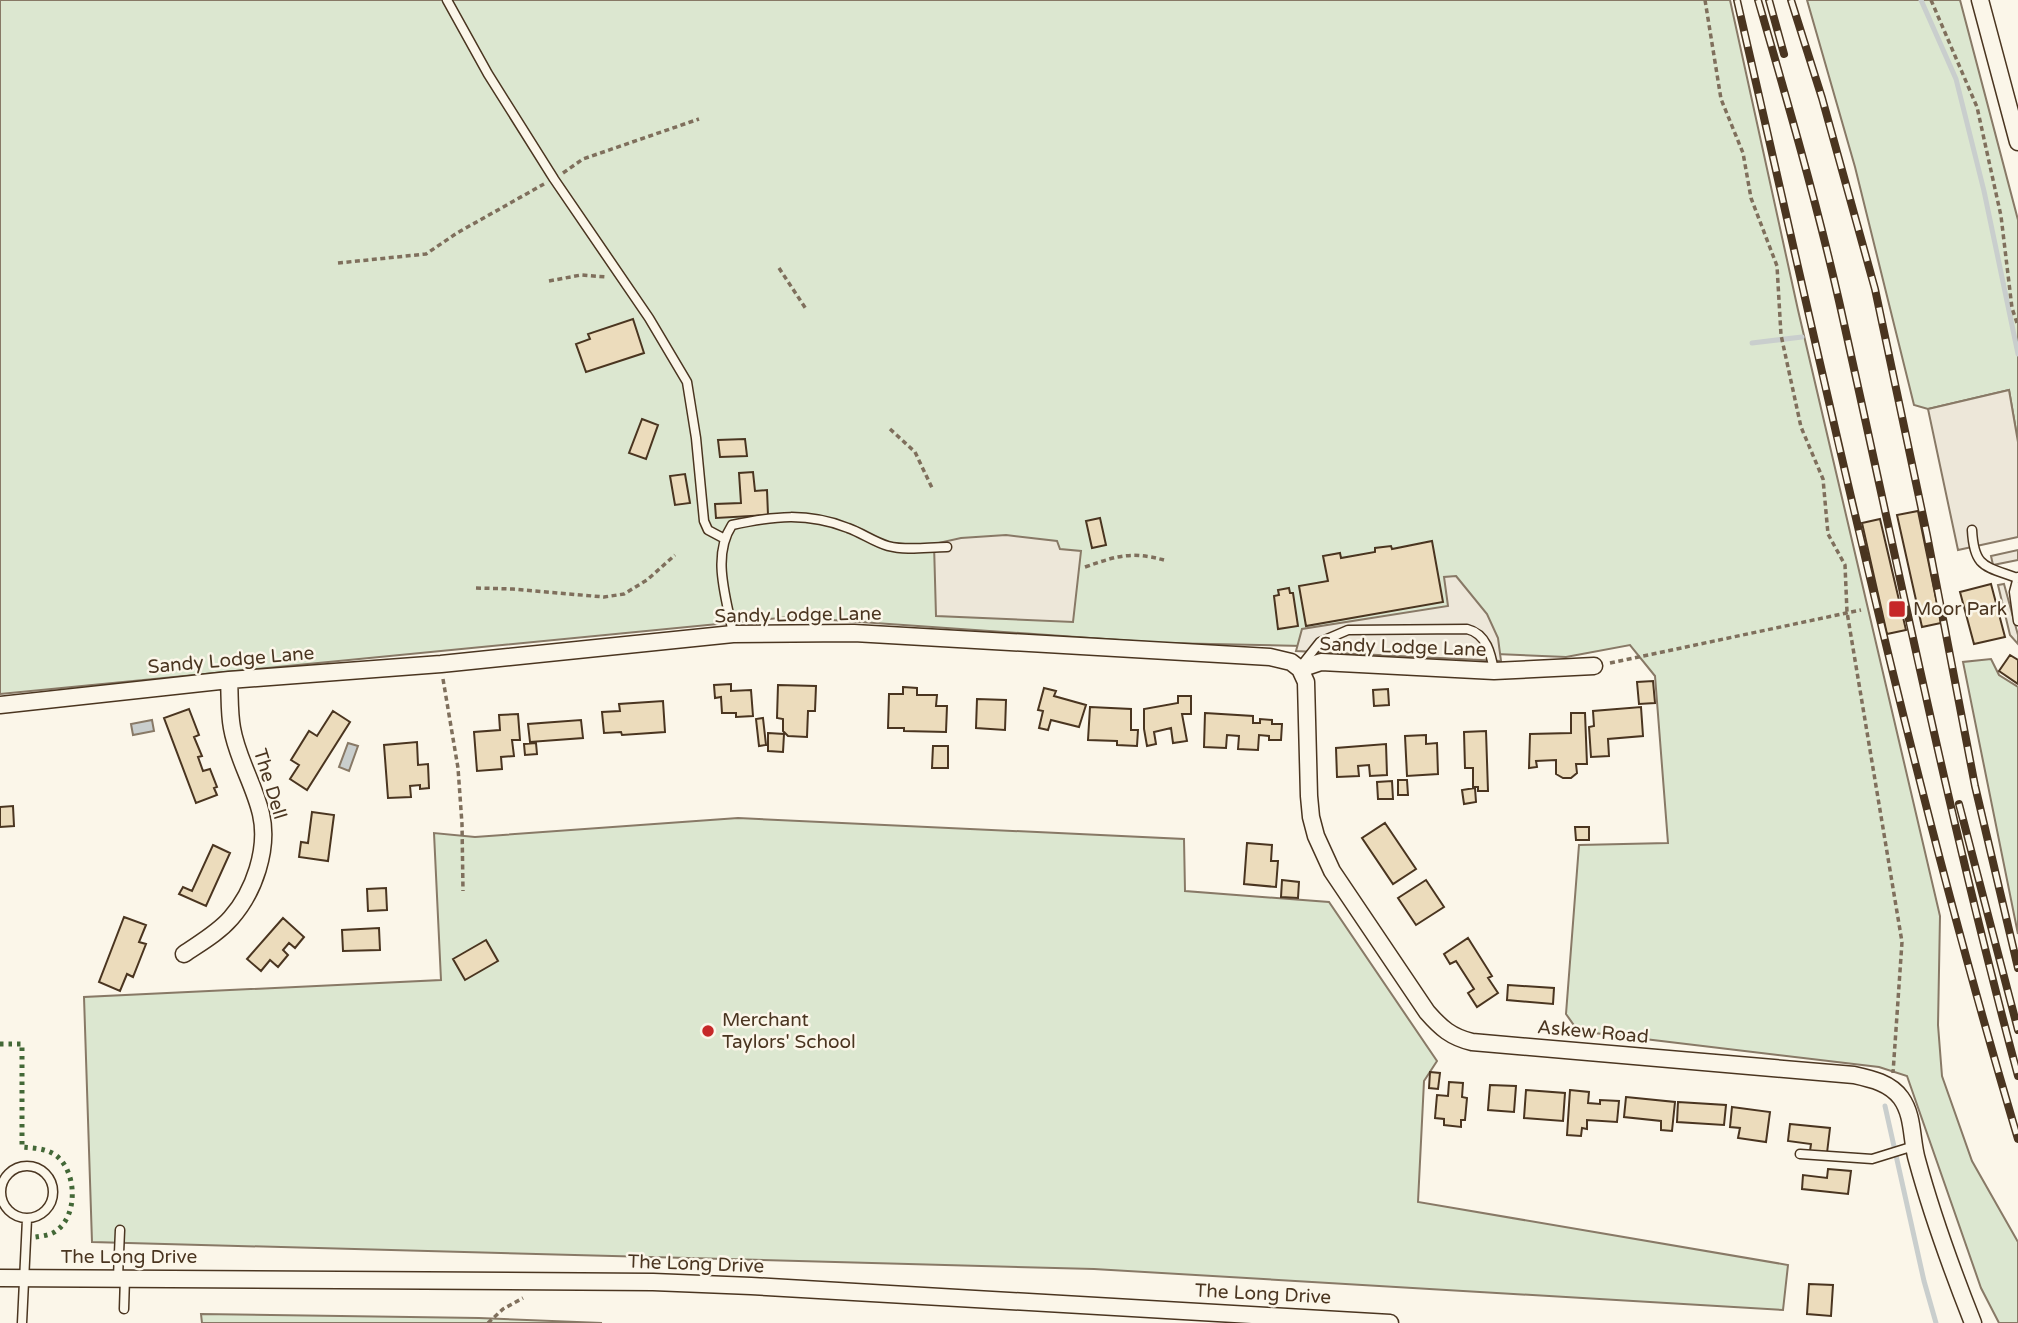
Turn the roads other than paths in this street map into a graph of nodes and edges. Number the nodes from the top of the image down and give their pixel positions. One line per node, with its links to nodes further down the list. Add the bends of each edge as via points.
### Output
1 (447, 0): 5 (lane, via 488,74 687,382 705,521 708,530)
2 (1980, 0): 3 (street)
3 (2018, 142)
4 (1972, 530): 7 (lane, via 1977,559)
5 (723, 538): 6 (lane, via 732,525 774,516 800,517 848,528 889,546); 9 (lane, via 720,562)
6 (947, 547)
7 (2018, 578): 8 (lane, via 2014,592)
8 (2018, 621)
9 (733, 634): 11 (street, Sandy Lodge Lane, via 854,633 1270,657); 13 (street, Sandy Lodge Lane)
10 (1597, 665): 12 (street, Sandy Lodge Lane)
11 (1300, 669): 12 (street, Sandy Lodge Lane, via 1331,662); 12 (lane, via 1320,642 1348,630 1467,629 1482,636); 16 (street, Askew Road, via 1306,682 1311,817 1323,856 1427,1012 1448,1033 1490,1045 1854,1075 1884,1084 1903,1101)
12 (1494, 671)
13 (229, 680): 14 (street, Sandy Lodge Lane); 15 (street, The Dell, via 231,727 261,816 261,855 240,907)
14 (0, 705)
15 (184, 954)
16 (1914, 1146): 17 (lane, via 1872,1158); 26 (street)
17 (1800, 1154)
18 (27, 1219): 18 (lane, via 49,1207 54,1191 42,1170 25,1165 9,1172 1,1197 10,1213); 22 (lane)
19 (120, 1230): 20 (lane)
20 (121, 1277): 22 (street, The Long Drive); 23 (lane); 25 (street, The Long Drive, via 751,1286)
21 (0, 1278): 22 (street, The Long Drive)
22 (25, 1278): 24 (lane)
23 (124, 1309)
24 (22, 1323)
25 (1390, 1323)
26 (1973, 1323)

